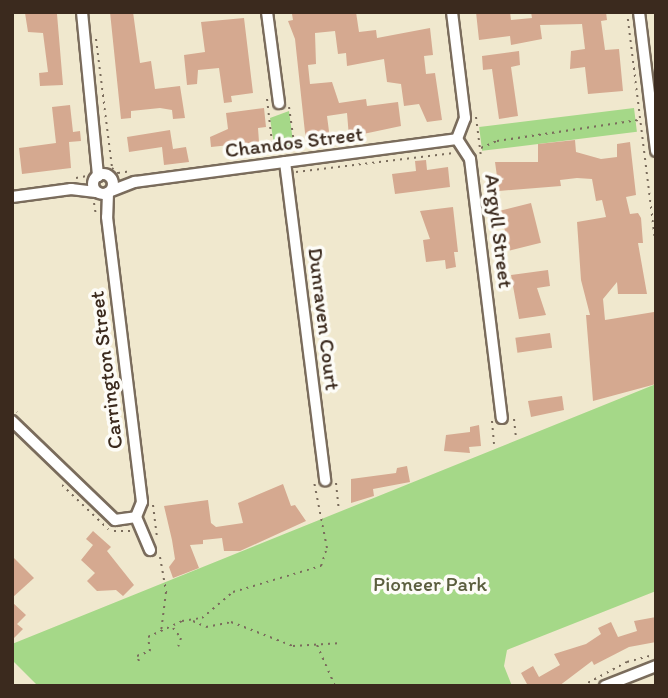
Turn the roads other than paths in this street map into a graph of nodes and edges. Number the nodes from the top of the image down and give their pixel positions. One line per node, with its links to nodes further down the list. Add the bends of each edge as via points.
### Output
1 (82, 12): 9 (street)
2 (267, 12): 5 (street)
3 (452, 12): 6 (street, via 465,118)
4 (639, 12): 7 (street, via 646,120)
5 (279, 103)
6 (457, 139): 8 (street, Chandos Street); 14 (street, Argyll Street, via 470,159)
7 (656, 151)
8 (286, 168): 10 (street, Chandos Street); 16 (street, Dunraven Court)
9 (100, 175): 10 (street); 11 (street); 12 (street); 12 (street)
10 (135, 182): 12 (street)
11 (71, 189): 12 (street); 13 (street)
12 (101, 193): 17 (street, Carrington Street, via 142,502)
13 (12, 197)
14 (502, 418)
15 (17, 419): 17 (street, via 115,520)
16 (325, 480)
17 (136, 517): 18 (street)
18 (153, 549)
19 (656, 666): 20 (street)
20 (605, 686)

